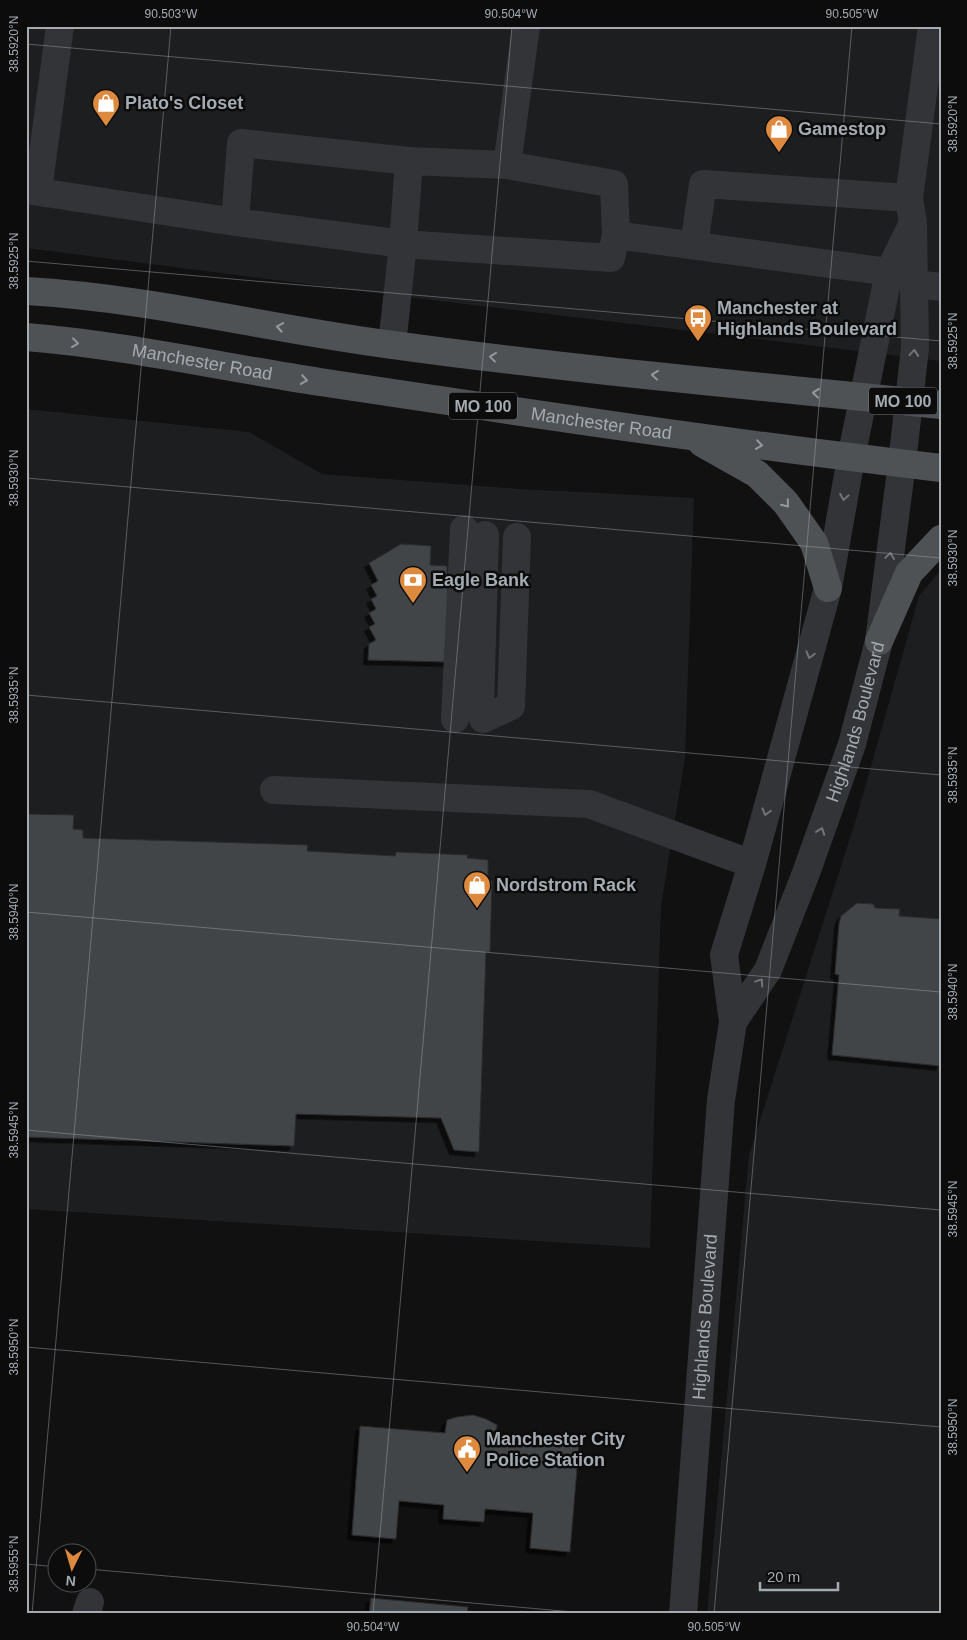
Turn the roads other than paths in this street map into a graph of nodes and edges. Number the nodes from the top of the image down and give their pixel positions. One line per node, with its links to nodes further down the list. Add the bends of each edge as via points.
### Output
1 (60, 26): 7 (street)
2 (526, 26): 6 (street)
3 (932, 26): 4 (street)
4 (929, 136): 8 (street)
5 (409, 161): 6 (street); 9 (street, via 241,143); 11 (street)
6 (506, 165): 10 (street, via 614,184)
7 (32, 190): 9 (street)
8 (911, 211): 12 (street, via 703,184); 13 (street, Highlands Boulevard); 14 (street, Highlands Boulevard)
9 (235, 222): 11 (street)
10 (616, 235): 11 (street, via 611,258); 12 (street)
11 (402, 244): 18 (street)
12 (694, 246): 13 (street)
13 (889, 272): 19 (street, Highlands Boulevard)
14 (914, 284): 15 (street); 20 (street, Highlands Boulevard, one-way to 14, via 915,348)
15 (941, 287)
16 (26, 291): 18 (main road, MO 100, one-way to 16, via 189,311)
17 (26, 338): 22 (main road, Manchester Road / MO 100, one-way to 22, via 129,349 296,378)
18 (392, 345): 19 (main road, MO 100, one-way to 18)
19 (865, 398): 20 (main road, MO 100); 23 (street, Highlands Boulevard)
20 (910, 402): 21 (main road, MO 100); 24 (street, Highlands Boulevard)
21 (941, 405)
22 (690, 436): 23 (main road, Manchester Road / MO 100, one-way to 23); 28 (main road, one-way to 28, via 757,474 786,503 814,544)
23 (852, 458): 24 (main road, Manchester Road / MO 100); 28 (street, Highlands Boulevard, one-way to 28)
24 (902, 464): 25 (main road, Manchester Road / MO 100); 29 (street, Highlands Boulevard, one-way to 24)
25 (941, 468)
26 (488, 534): 30 (street, via 480,707)
27 (941, 539): 29 (main road, via 909,573)
28 (828, 588): 32 (street, Highlands Boulevard, one-way to 32)
29 (879, 641): 33 (street, Highlands Boulevard, one-way to 29, via 768,970 806,873 852,744)
30 (475, 718)
31 (274, 790): 32 (street, via 589,804)
32 (752, 864): 33 (street, Highlands Boulevard, via 724,955)
33 (733, 1022): 34 (street, Highlands Boulevard, via 720,1110)
34 (683, 1614)

